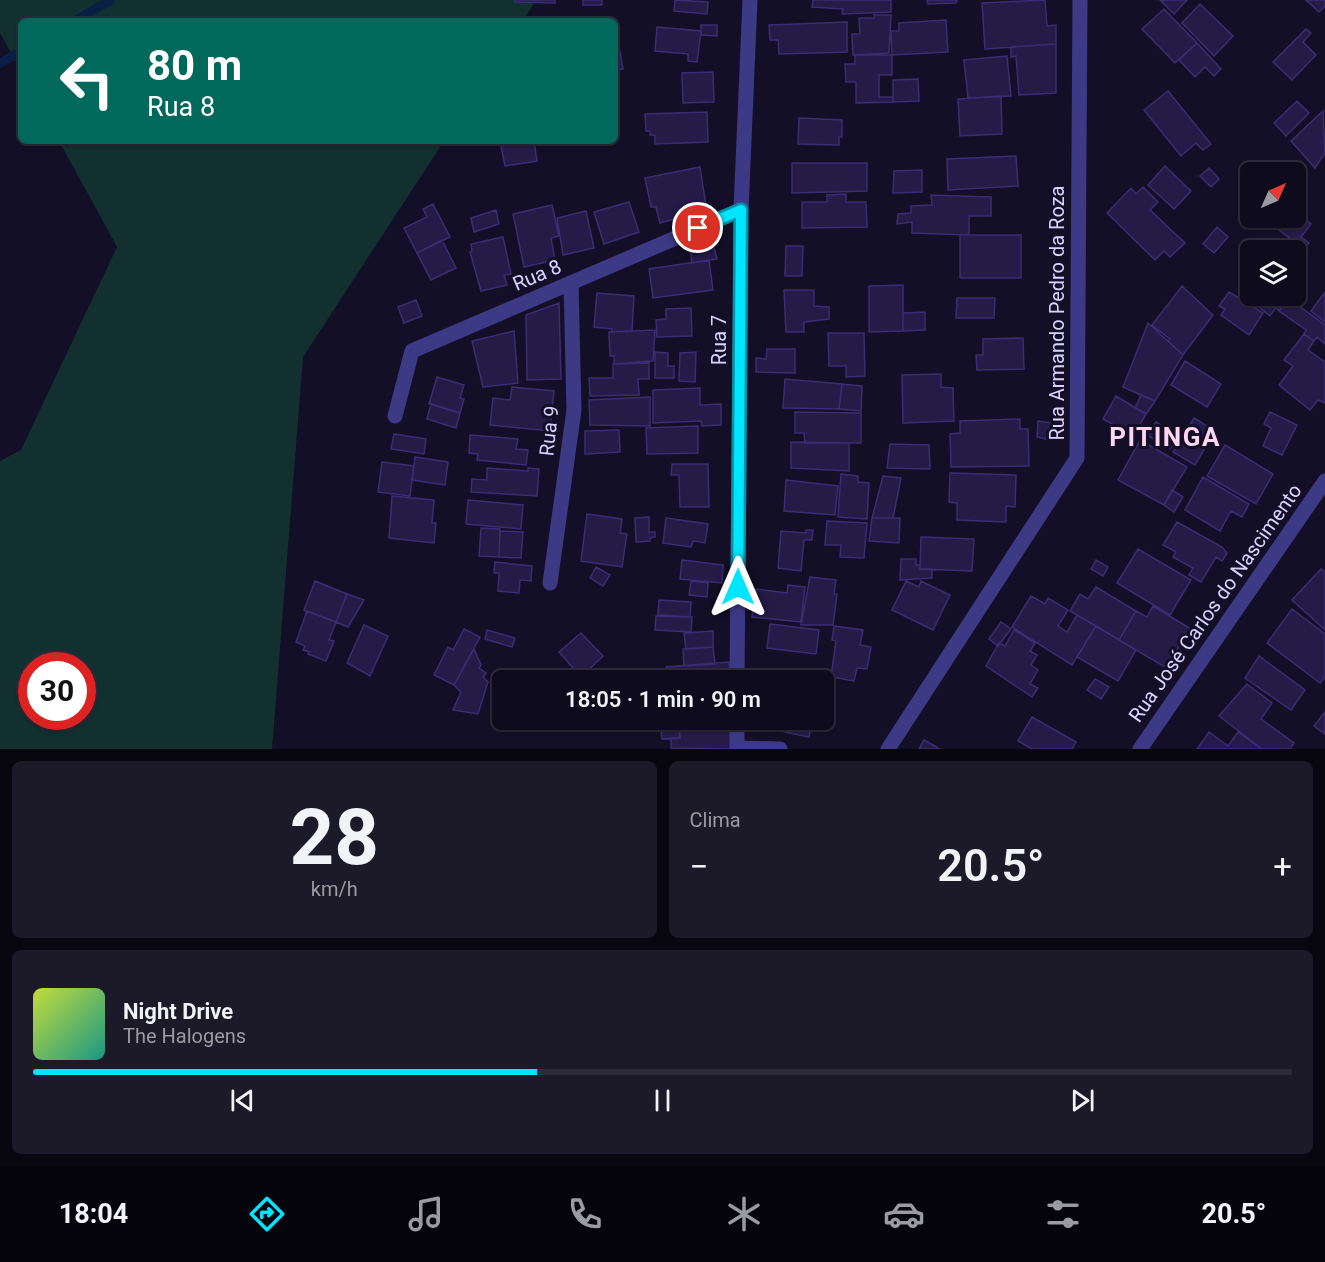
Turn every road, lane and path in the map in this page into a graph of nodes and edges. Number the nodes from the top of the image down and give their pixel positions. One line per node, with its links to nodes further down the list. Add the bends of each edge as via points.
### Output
1 (750, 0): 3 (street, Rua 7)
2 (1080, 0): 11 (street, Rua Armando Pedro da Roza, via 1077,458)
3 (741, 210): 4 (street, Rua 8); 8 (street, Rua 7)
4 (571, 283): 5 (street, Rua 8, via 412,351); 7 (street, Rua 9, via 574,410)
5 (395, 416)
6 (1325, 481): 12 (street, Rua José Carlos do Nascimento)
7 (550, 583)
8 (737, 670)
9 (737, 730): 10 (street, via 736,748)
10 (780, 749)
11 (888, 749)
12 (1140, 749)

